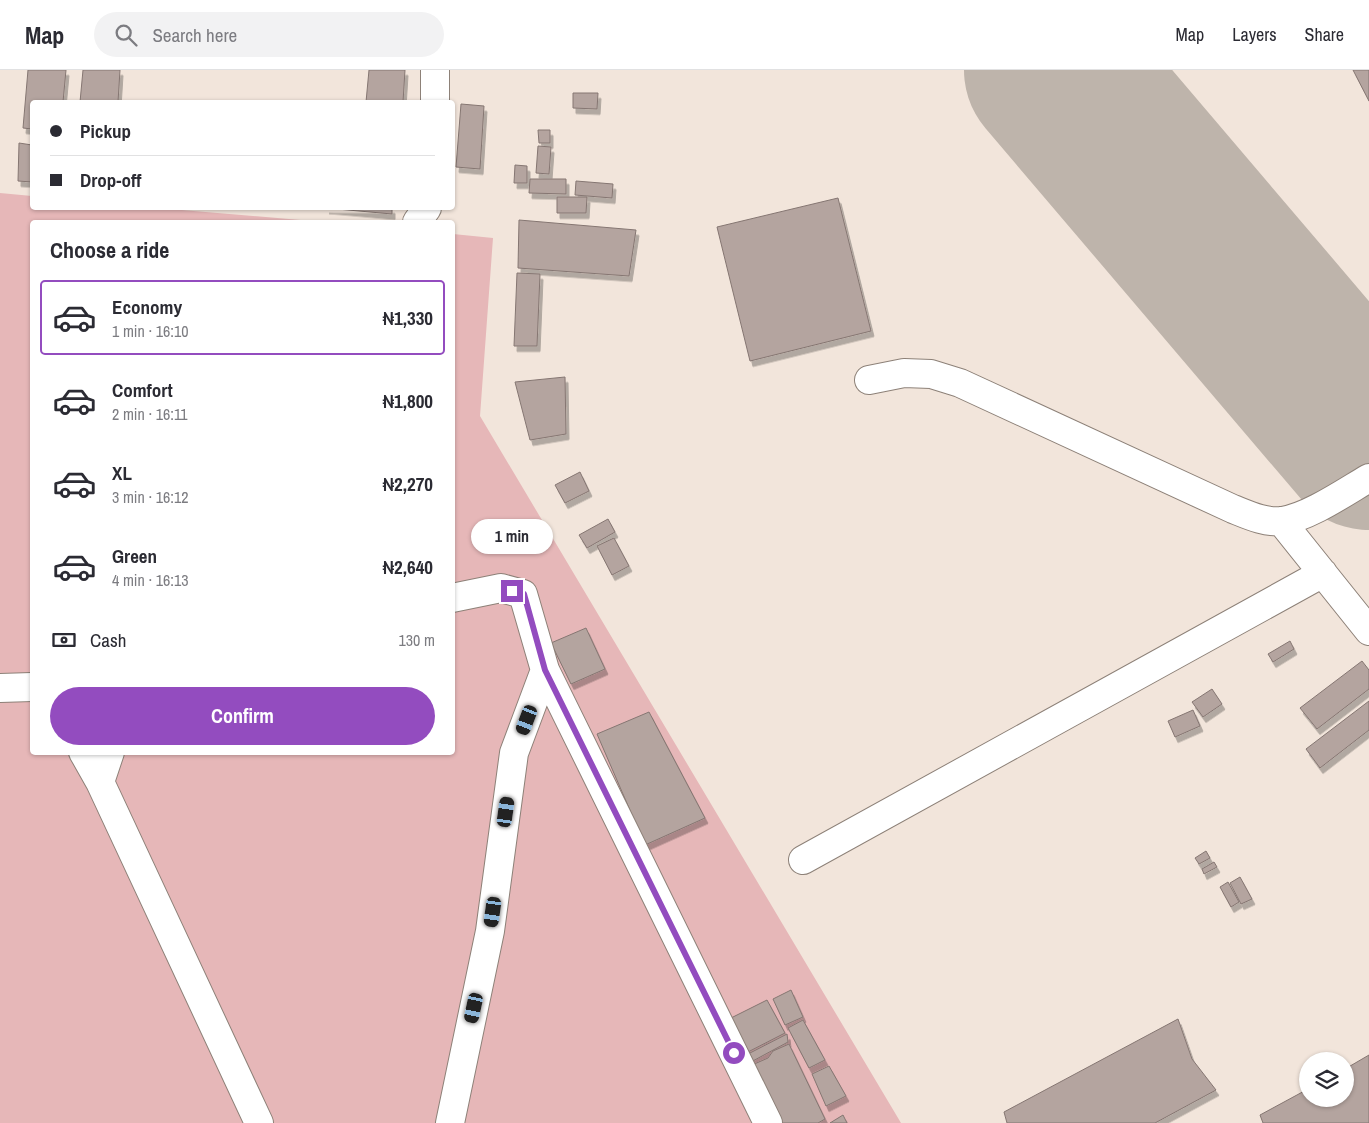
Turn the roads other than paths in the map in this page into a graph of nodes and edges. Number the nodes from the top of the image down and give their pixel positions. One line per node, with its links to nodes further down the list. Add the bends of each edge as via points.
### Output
1 (435, 70): 2 (street)
2 (435, 100)
3 (869, 380): 5 (street, via 904,373 931,374 960,383 1233,509 1259,519)
4 (1369, 478): 5 (street, via 1305,515)
5 (1281, 521): 6 (street)
6 (1323, 573): 8 (street); 15 (street)
7 (455, 597): 9 (street, via 500,588 524,594)
8 (1369, 631)
9 (545, 670): 17 (street, via 514,753 490,931); 18 (street)
10 (30, 687): 11 (street)
11 (0, 688)
12 (85, 755): 14 (street)
13 (109, 755): 14 (street)
14 (100, 782): 16 (street)
15 (803, 860)
16 (259, 1123)
17 (450, 1123)
18 (768, 1123)

